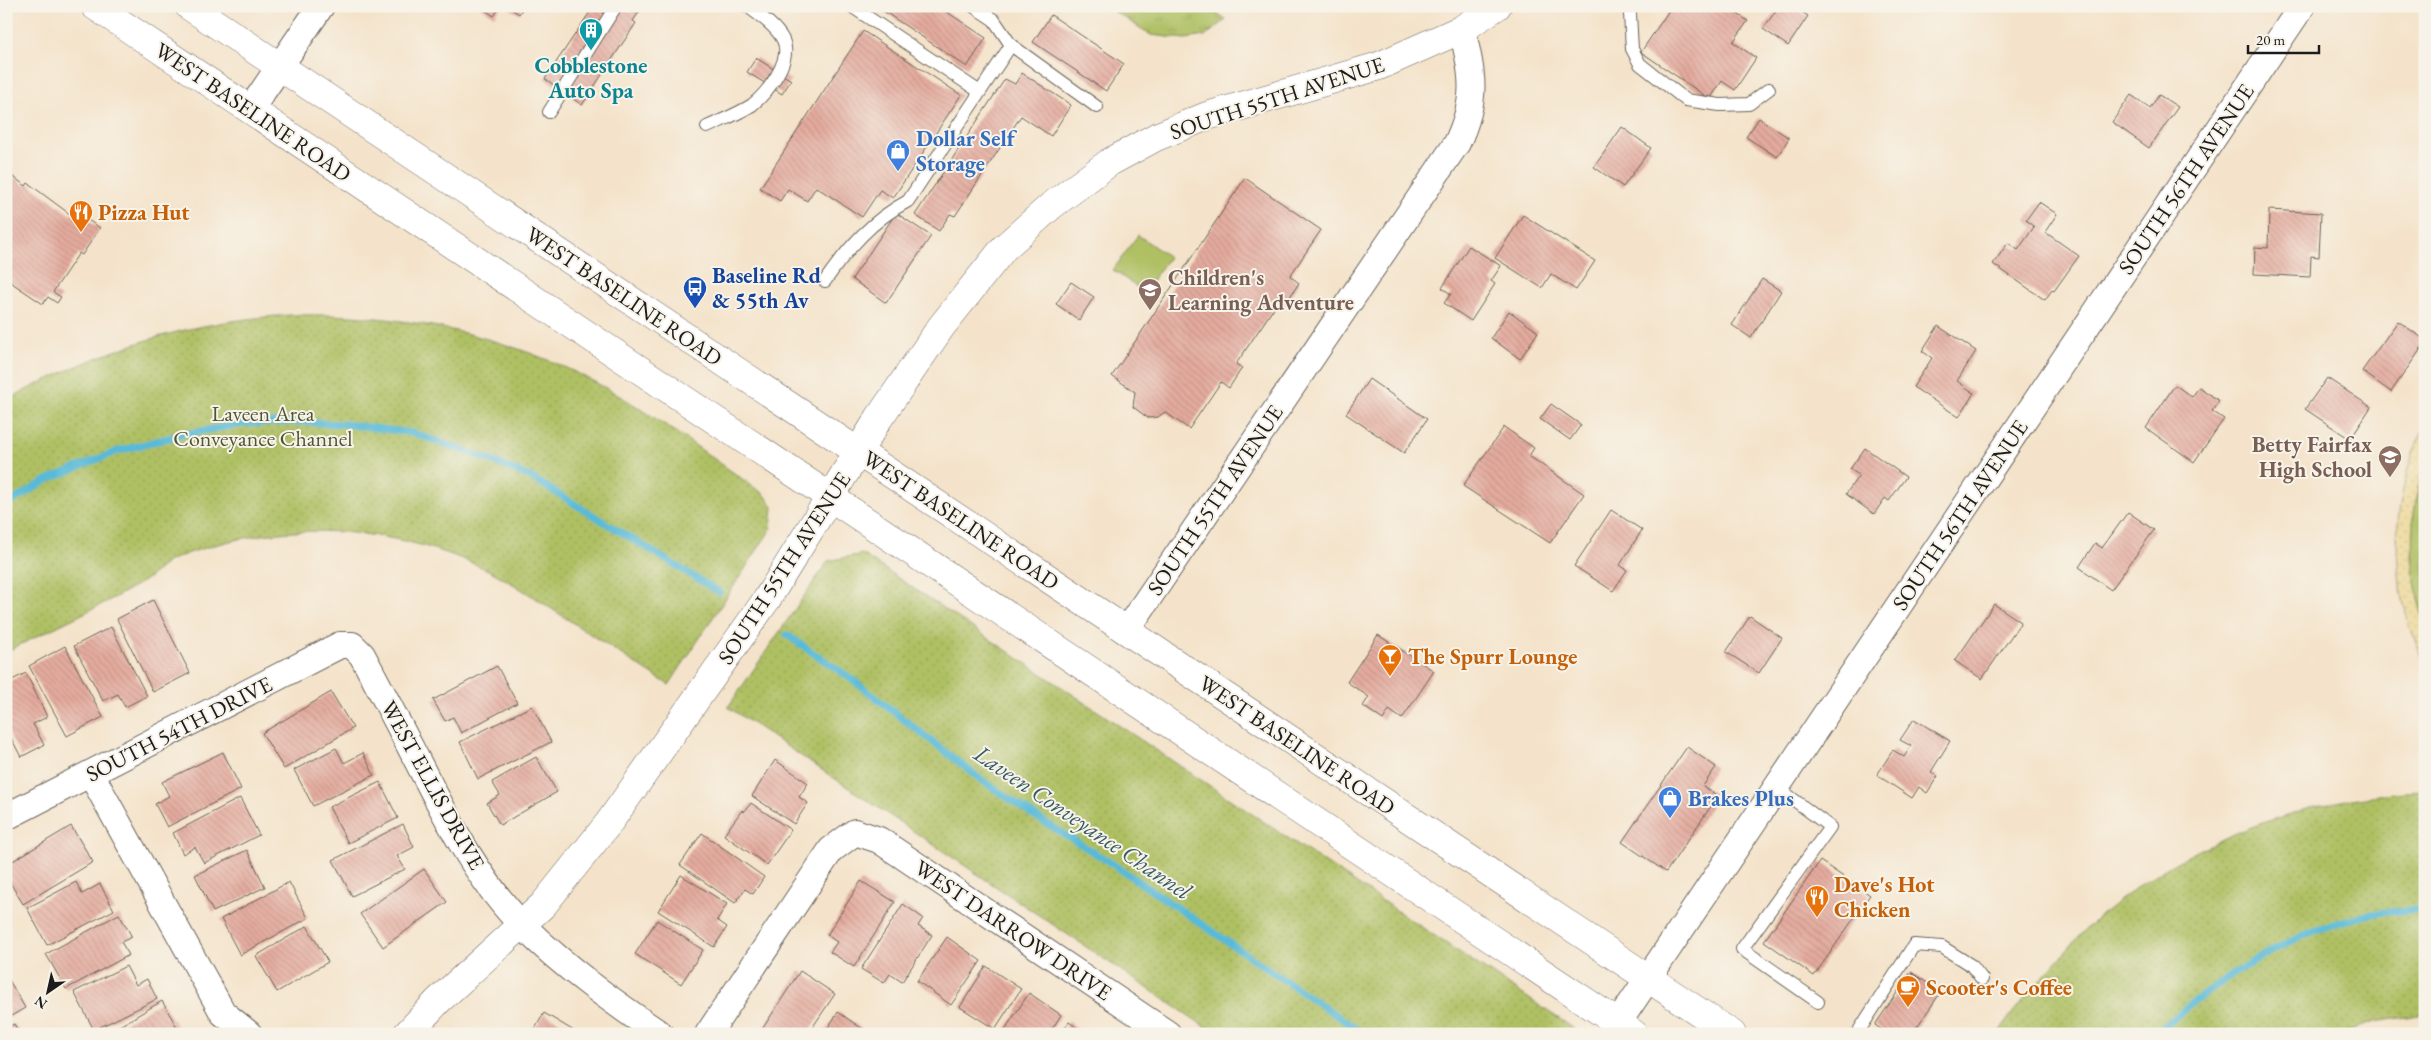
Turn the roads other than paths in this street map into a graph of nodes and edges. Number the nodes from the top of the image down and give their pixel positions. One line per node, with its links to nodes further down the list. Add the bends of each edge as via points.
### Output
1 (95, 6): 17 (main road, WEST BASELINE ROAD)
2 (189, 6): 13 (main road, WEST BASELINE ROAD)
3 (321, 6): 13 (street)
4 (616, 6): 18 (lane)
5 (747, 6): 19 (lane, via 762,16 783,39 786,50 784,62 763,95 753,104)
6 (851, 6): 15 (lane)
7 (973, 6): 12 (lane, via 994,20)
8 (1497, 6): 11 (main road, SOUTH 55TH AVENUE)
9 (1628, 6): 14 (lane, via 1632,49 1640,64 1686,100 1720,106 1749,104)
10 (2294, 9): 26 (street, SOUTH 56TH AVENUE)
11 (1462, 29): 21 (main road, SOUTH 55TH AVENUE, via 1379,66 1207,116 1156,137 1110,162 1051,206 1004,248 941,326); 23 (street, SOUTH 55TH AVENUE, via 1472,84 1469,116 1457,143)
12 (1011, 45): 15 (lane); 16 (lane)
13 (280, 66): 17 (street); 21 (main road, WEST BASELINE ROAD)
14 (1769, 89)
15 (980, 92): 20 (lane, via 908,201 887,212 848,247)
16 (1096, 106)
17 (250, 110): 22 (main road, WEST BASELINE ROAD, via 638,371)
18 (549, 112)
19 (707, 127)
20 (825, 281)
21 (858, 452): 22 (main road, SOUTH 55TH AVENUE); 23 (main road, WEST BASELINE ROAD)
22 (831, 496): 28 (main road, SOUTH 55TH AVENUE, via 767,599 608,824); 32 (main road, WEST BASELINE ROAD)
23 (1126, 631): 29 (main road, WEST BASELINE ROAD)
24 (352, 645): 25 (street, SOUTH 54TH DRIVE, via 340,645); 28 (street, WEST ELLIS DRIVE, via 362,655 454,833 495,893)
25 (91, 774): 27 (street, SOUTH 54TH DRIVE); 34 (street, via 223,1013)
26 (1777, 786): 29 (street, SOUTH 56TH AVENUE); 31 (lane, via 1830,827 1742,949)
27 (6, 817)
28 (523, 926): 35 (main road, SOUTH 55TH AVENUE, via 438,1001); 36 (street, WEST ELLIS DRIVE, via 598,993)
29 (1648, 978): 32 (street, SOUTH 56TH AVENUE); 39 (main road, WEST BASELINE ROAD)
30 (1982, 979): 33 (lane, via 1972,966 1942,946 1914,945)
31 (1818, 1002)
32 (1626, 1028)
33 (1860, 1029)
34 (249, 1034)
35 (407, 1034)
36 (660, 1034)
37 (708, 1034): 38 (street, WEST DARROW DRIVE, via 831,850 855,832 879,840)
38 (1168, 1034)
39 (1732, 1034)

